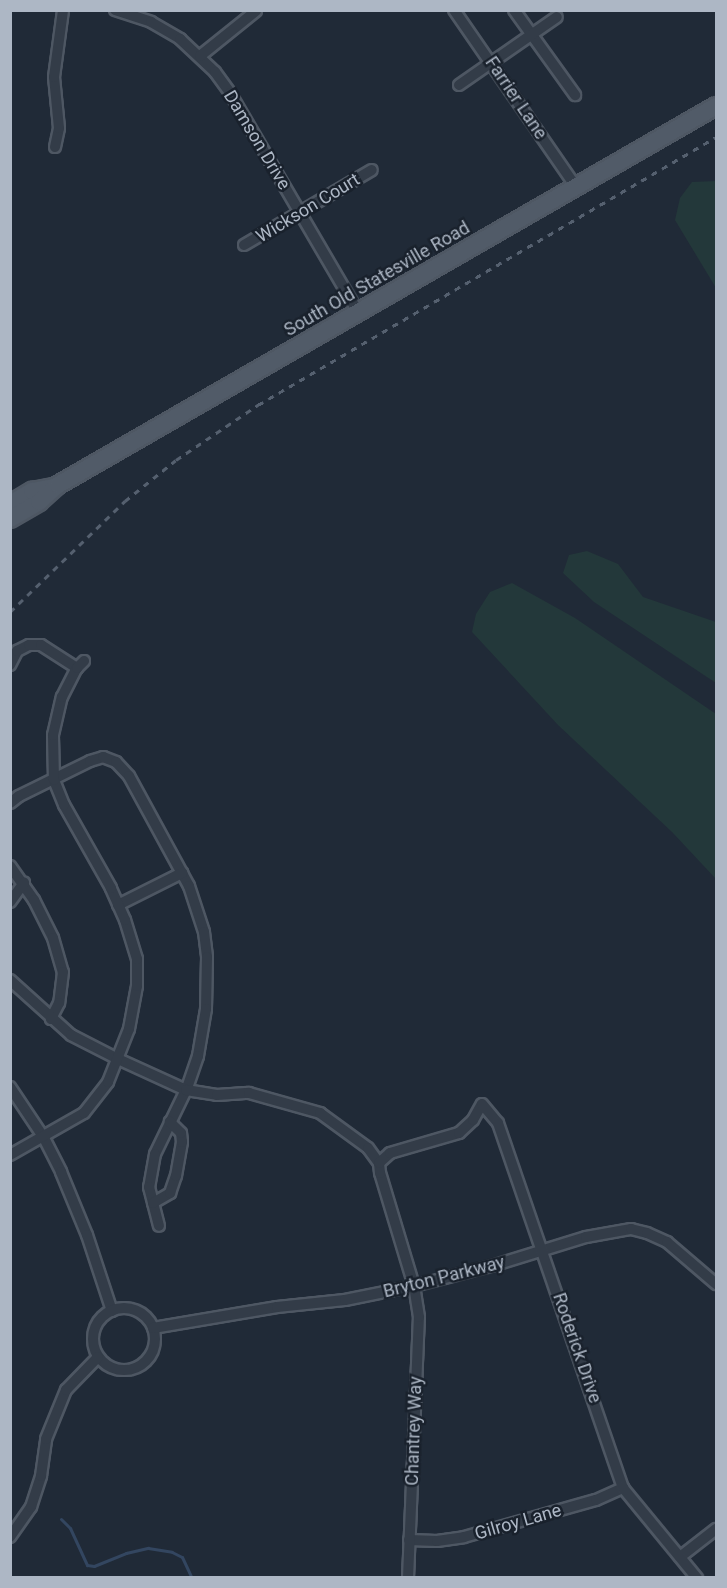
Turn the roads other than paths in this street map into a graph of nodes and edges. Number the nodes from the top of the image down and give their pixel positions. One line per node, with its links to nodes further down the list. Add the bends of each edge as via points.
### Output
1 (63, 10): 13 (street, via 54,77 59,128)
2 (115, 10): 8 (street, Damson Drive, via 163,29)
3 (454, 10): 9 (street, Farrier Lane)
4 (514, 10): 7 (street)
5 (256, 11): 8 (street)
6 (557, 17): 7 (street)
7 (531, 34): 9 (street); 11 (street)
8 (200, 56): 16 (street, Damson Drive, via 230,93)
9 (491, 62): 10 (street); 15 (street, Farrier Lane)
10 (459, 85)
11 (575, 95)
12 (717, 106): 15 (main road, South Old Statesville Road)
13 (55, 147)
14 (372, 170): 16 (street, Wickson Court)
15 (576, 187): 18 (main road, South Old Statesville Road)
16 (300, 213): 17 (street, Wickson Court); 18 (street, Damson Drive)
17 (244, 245)
18 (358, 312): 19 (main road, South Old Statesville Road)
19 (58, 485): 20 (main road, South Old Statesville Road, via 32,491); 21 (main road, South Old Statesville Road)
20 (10, 504)
21 (10, 519)
22 (10, 665): 23 (street, via 17,651 29,645 41,645 80,665 62,697 53,735)
23 (54, 780): 24 (street); 26 (street, via 90,760 103,757 116,762 129,776); 29 (street)
24 (10, 803)
25 (10, 866): 27 (street)
26 (182, 873): 29 (street); 34 (street, via 204,932 207,957 206,1009 198,1056)
27 (24, 883): 28 (street); 31 (street, via 52,938 63,972 59,1003)
28 (10, 902)
29 (118, 905): 32 (street, via 137,959 137,986 129,1029)
30 (10, 980): 31 (street)
31 (51, 1019): 32 (street, via 71,1035)
32 (118, 1059): 34 (street); 36 (street, via 108,1082 84,1113)
33 (10, 1087): 36 (street)
34 (186, 1090): 35 (street); 38 (street, via 217,1095 249,1094 320,1113 368,1148)
35 (170, 1122): 39 (street, via 155,1154 149,1187); 39 (street, via 181,1133 176,1176 170,1193)
36 (44, 1138): 37 (street); 44 (street, via 87,1235)
37 (10, 1155)
38 (379, 1163): 41 (street, Roderick Drive, via 390,1153 459,1133 482,1104 498,1123); 43 (street, Chantrey Way)
39 (153, 1203): 40 (street)
40 (159, 1226)
41 (544, 1251): 42 (street, Bryton Parkway, via 586,1237 631,1229 667,1242); 43 (street, Bryton Parkway); 47 (street, Roderick Drive)
42 (717, 1284)
43 (414, 1286): 45 (street, Bryton Parkway); 50 (street, Chantrey Way, via 419,1317)
44 (112, 1311): 45 (street, via 134,1310); 46 (street, via 94,1329)
45 (153, 1328): 46 (street, via 154,1348 150,1357 134,1369 114,1369)
46 (98, 1358): 49 (street, via 66,1390 46,1440 31,1507)
47 (623, 1488): 50 (street, Gilroy Lane, via 596,1500 464,1537); 51 (street, Roderick Drive)
48 (717, 1529): 51 (street)
49 (10, 1537)
50 (410, 1540): 52 (street, Chantrey Way)
51 (680, 1557): 53 (street, Roderick Drive)
52 (408, 1578)
53 (697, 1578)

